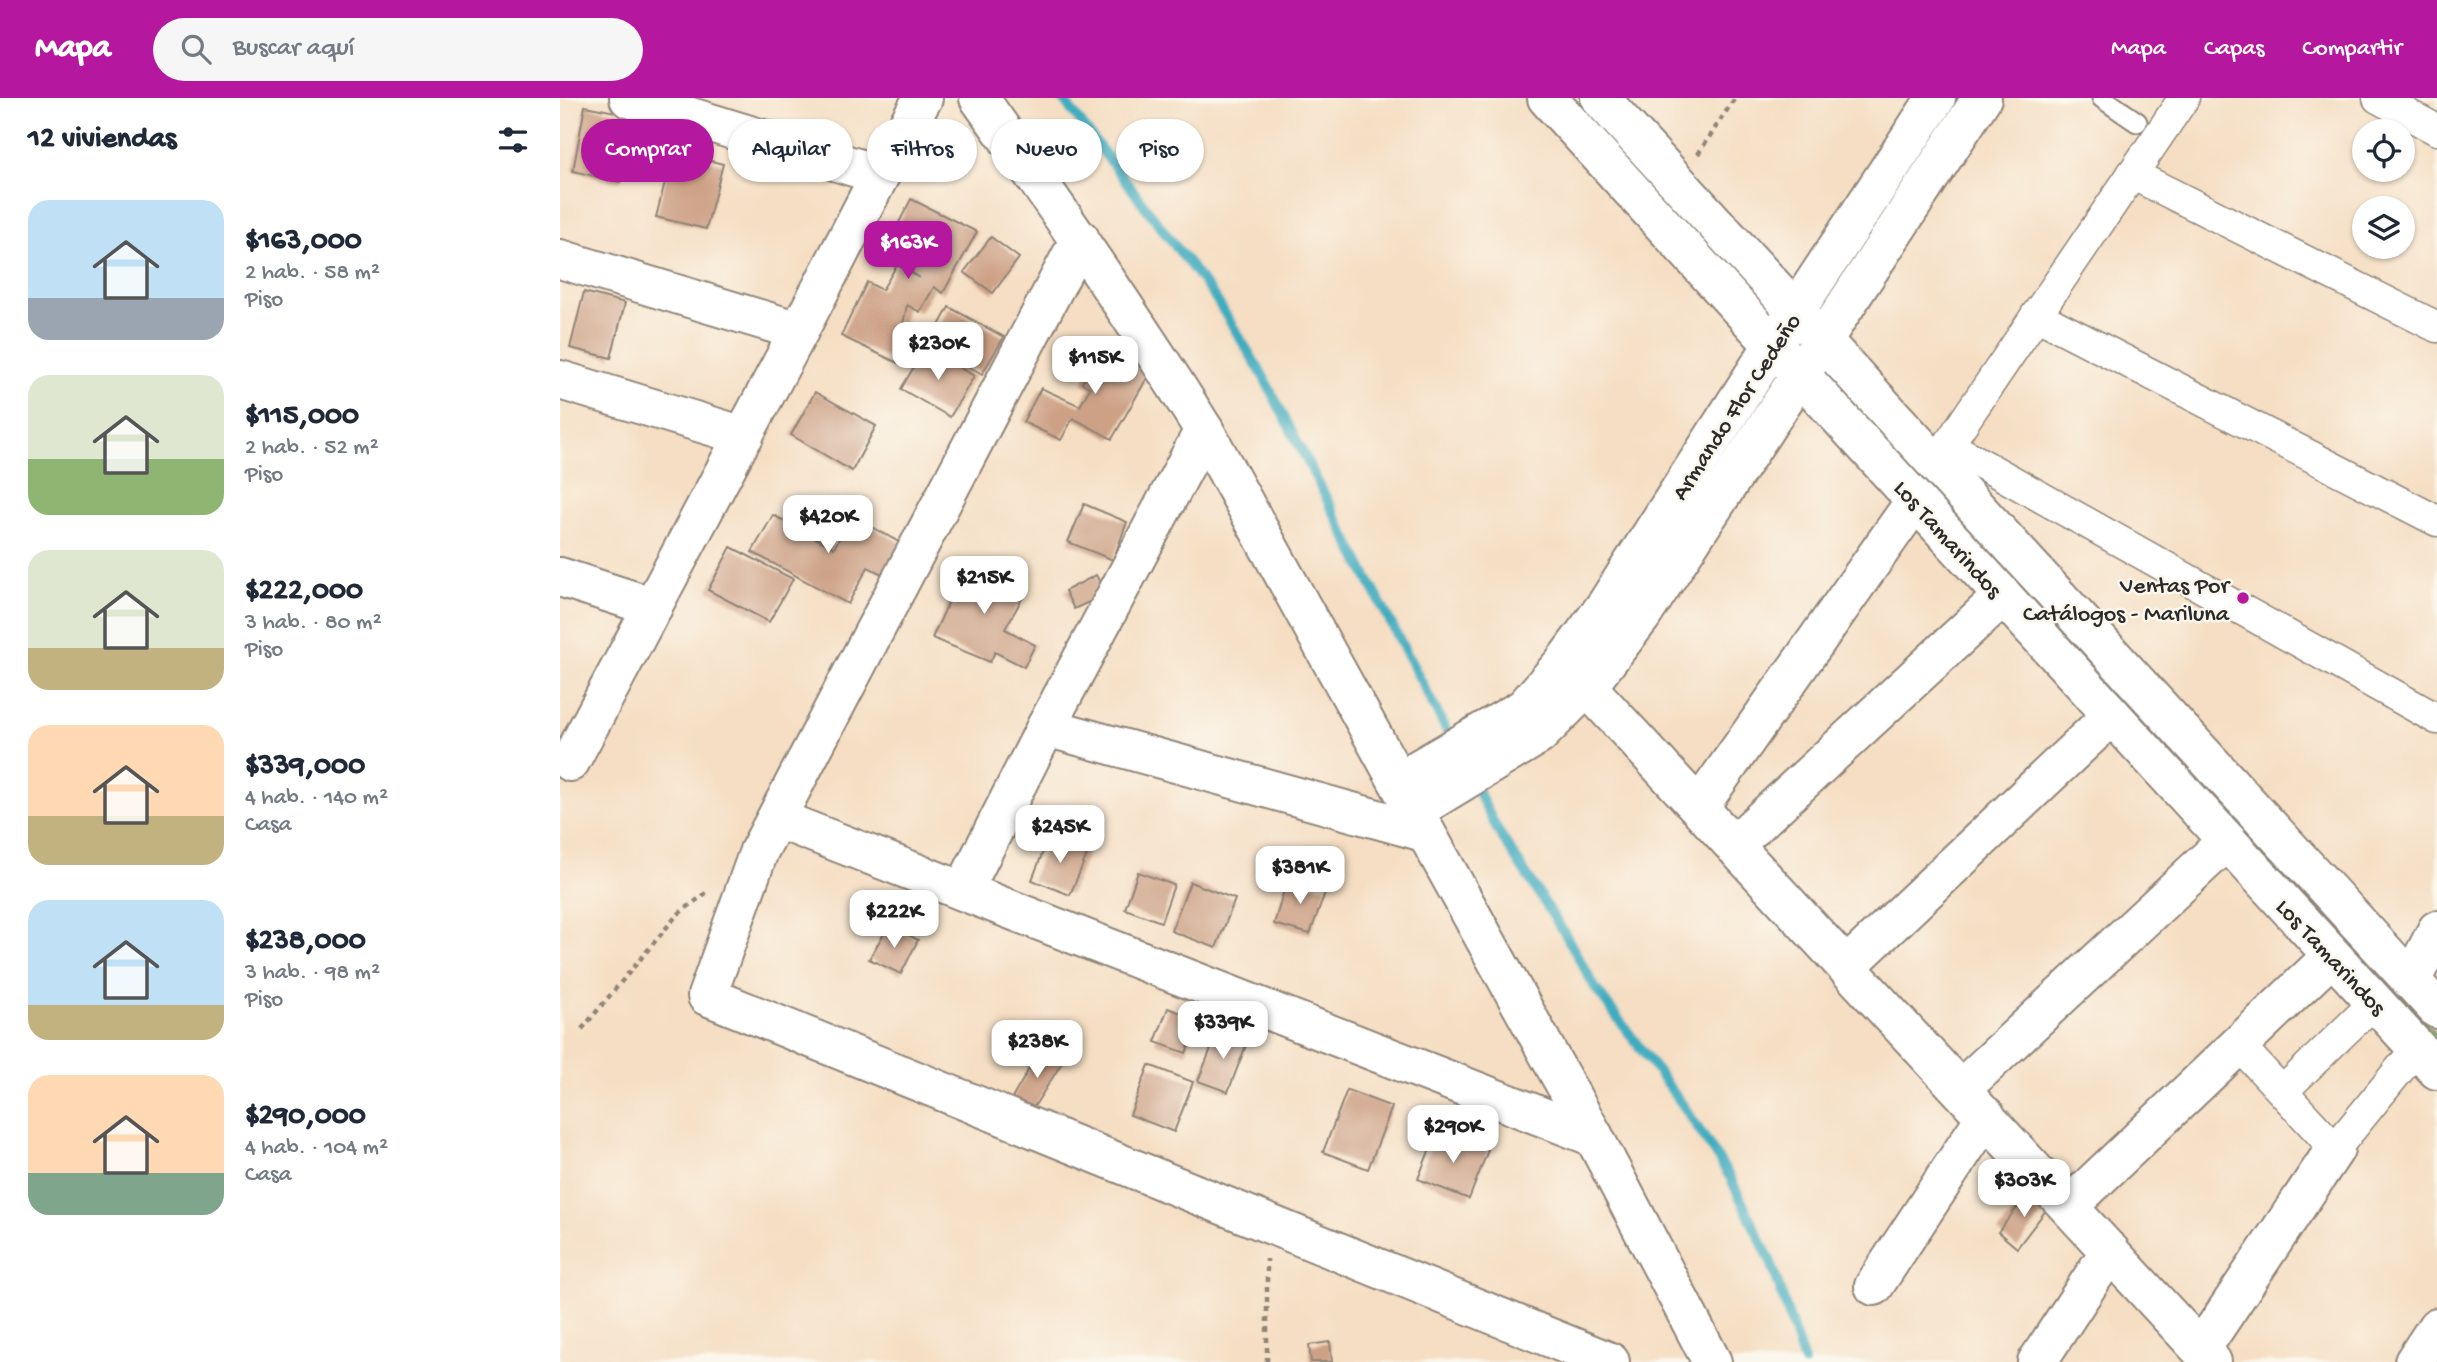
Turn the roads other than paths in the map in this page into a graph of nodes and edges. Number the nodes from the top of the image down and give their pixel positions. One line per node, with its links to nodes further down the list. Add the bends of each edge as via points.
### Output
1 (629, 98): 14 (street)
2 (923, 98): 11 (street)
3 (979, 98): 17 (street)
4 (1547, 98): 24 (street, Los Tamarindos)
5 (1600, 98): 19 (street, Los Tamarindos)
6 (1936, 98): 19 (street, Armando Flor Cedeño)
7 (1982, 98): 23 (street, Armando Flor Cedeño)
8 (2102, 98): 12 (lane)
9 (2184, 98): 15 (street)
10 (2378, 98): 13 (street)
11 (911, 119)
12 (2137, 122)
13 (2437, 130)
14 (867, 171)
15 (2132, 174): 20 (street); 21 (street)
16 (876, 182): 22 (street)
17 (1080, 239): 27 (street); 41 (street)
18 (560, 259): 22 (street)
19 (1796, 312): 23 (street, Los Tamarindos); 24 (street, Armando Flor Cedeño)
20 (2036, 315): 30 (street); 36 (street, via 1948,445)
21 (2437, 327)
22 (799, 331): 28 (street)
23 (1823, 342): 25 (street, Armando Flor Cedeño); 48 (street, Los Tamarindos)
24 (1773, 345): 25 (street, Los Tamarindos); 34 (street, Armando Flor Cedeño, via 1606,605)
25 (1801, 375): 29 (street, Los Tamarindos); 34 (street, Armando Flor Cedeño, via 1641,617)
26 (560, 380): 28 (street)
27 (1204, 430): 37 (street); 40 (street)
28 (744, 436): 33 (street)
29 (1915, 500): 32 (street, Los Tamarindos); 39 (street)
30 (2437, 521)
31 (560, 577): 33 (street)
32 (2003, 596): 35 (street, Los Tamarindos); 43 (street)
33 (653, 607): 38 (street)
34 (1576, 674): 39 (street); 40 (street, via 1532,721)
35 (2112, 715): 42 (street, Los Tamarindos); 47 (street)
36 (2437, 719)
37 (1046, 727): 40 (street); 44 (street)
38 (570, 762)
39 (1699, 807): 43 (street)
40 (1412, 808): 55 (street)
41 (778, 819): 44 (street); 62 (street, via 759,851 707,996)
42 (2227, 841): 46 (street, Los Tamarindos); 54 (street)
43 (1734, 845): 47 (street)
44 (963, 891): 55 (street)
45 (2437, 930): 48 (street)
46 (2332, 956): 49 (street, Los Tamarindos); 51 (street)
47 (1847, 966): 54 (street)
48 (2411, 981): 50 (street, Los Tamarindos)
49 (2375, 1002): 52 (street, Los Tamarindos); 53 (street)
50 (2437, 1009)
51 (2239, 1045): 53 (street); 57 (street)
52 (2427, 1059): 56 (street)
53 (2283, 1091): 56 (street)
54 (1973, 1103): 57 (street); 59 (street)
55 (1594, 1138): 63 (street)
56 (2335, 1149): 61 (street)
57 (2069, 1206): 58 (street)
58 (2110, 1251): 61 (street); 64 (street)
59 (1874, 1286)
60 (2437, 1327): 65 (street)
61 (2206, 1358)
62 (1610, 1362)
63 (1712, 1362)
64 (2037, 1362)
65 (2414, 1362)

